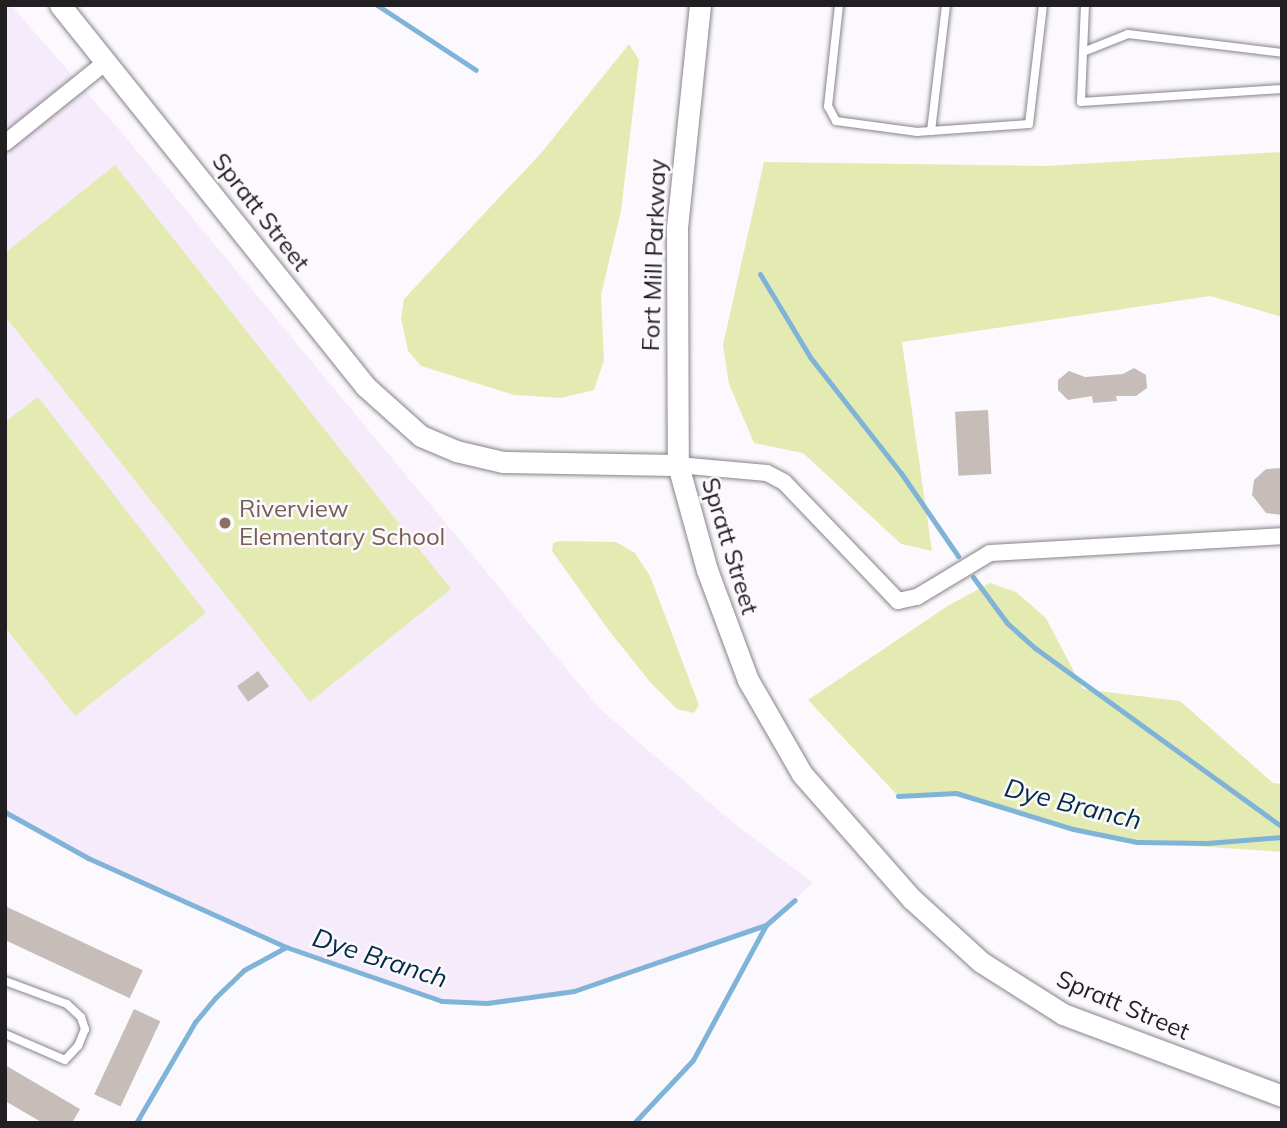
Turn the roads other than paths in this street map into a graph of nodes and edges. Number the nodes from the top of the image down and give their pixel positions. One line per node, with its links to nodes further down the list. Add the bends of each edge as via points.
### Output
1 (60, 5): 9 (main road, Spratt Street)
2 (700, 5): 13 (main road, Fort Mill Parkway, via 677,227)
3 (839, 5): 11 (lane, via 828,106 836,121)
4 (946, 5): 11 (lane)
5 (1043, 5): 11 (lane, via 1029,124)
6 (1085, 5): 7 (lane)
7 (1083, 52): 8 (lane, via 1128,34); 10 (lane, via 1081,102)
8 (1282, 53)
9 (107, 61): 12 (street); 13 (main road, Spratt Street, via 365,386 421,436 456,451 503,461)
10 (1282, 89)
11 (931, 131)
12 (5, 143)
13 (678, 465): 14 (street, via 767,473 784,482 898,601 917,597 990,553); 17 (main road, Spratt Street, via 729,634 773,726 802,774 912,899 981,962 1063,1014)
14 (1282, 536)
15 (5, 981): 16 (lane, via 67,1004 81,1017 85,1029 65,1060)
16 (5, 1034)
17 (1282, 1096)

